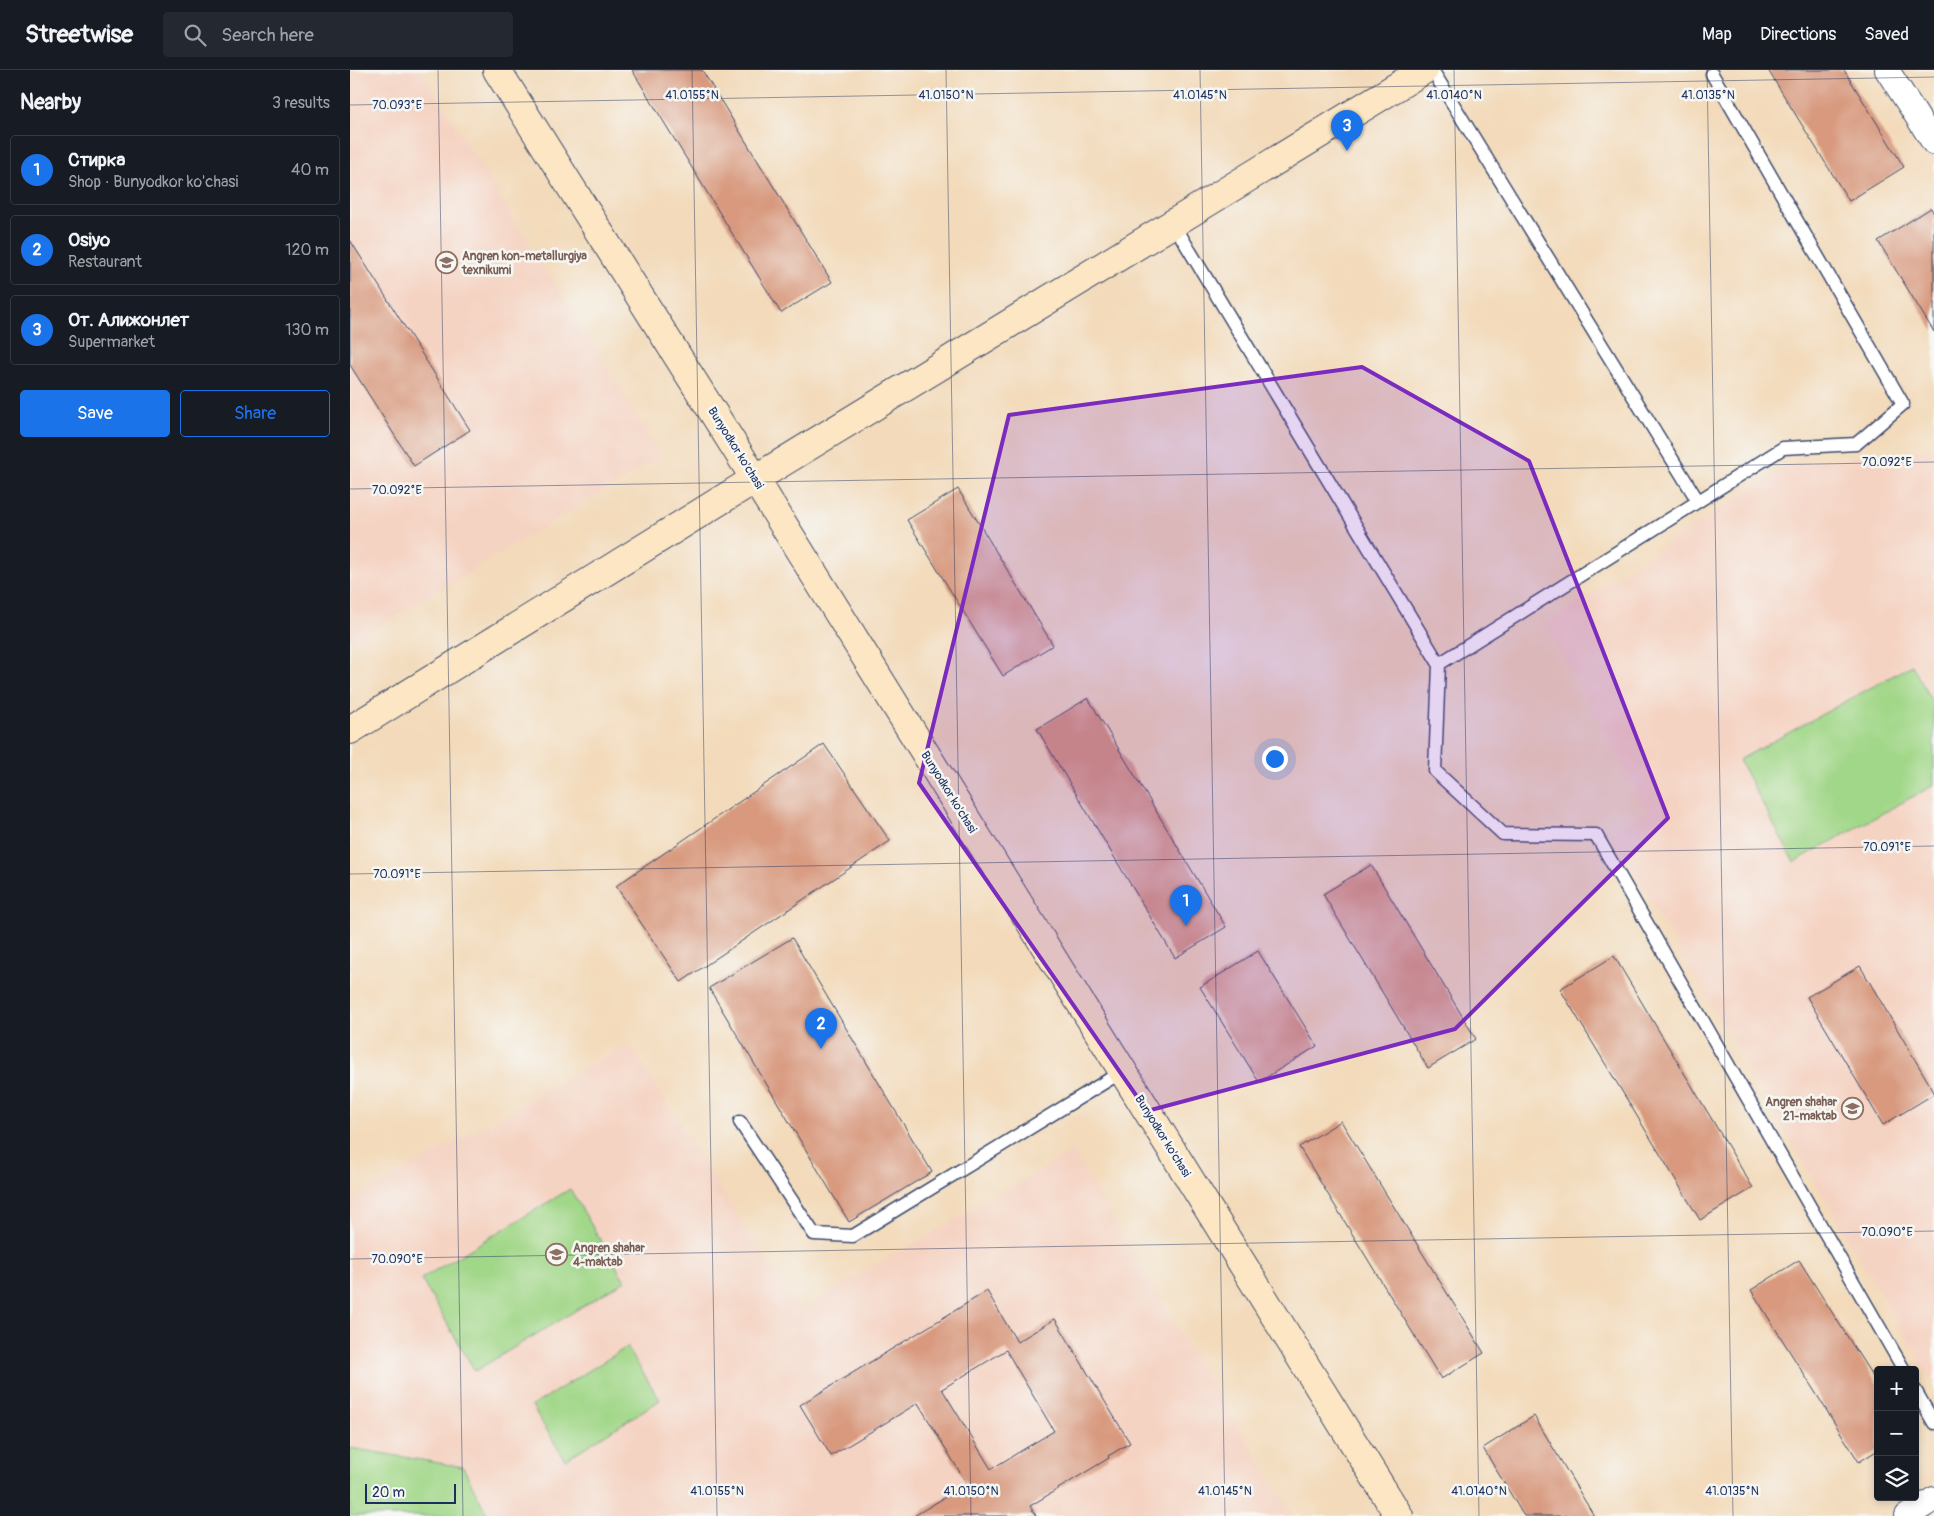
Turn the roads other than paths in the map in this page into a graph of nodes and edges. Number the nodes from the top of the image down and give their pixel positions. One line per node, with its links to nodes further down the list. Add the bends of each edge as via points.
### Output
1 (497, 70): 8 (main road, Bunyodkor ko'chasi)
2 (1424, 70): 7 (main road)
3 (1432, 70): 9 (lane)
4 (1887, 70): 6 (street)
5 (1712, 74): 9 (lane, via 1903,404 1856,444 1782,448)
6 (1934, 143)
7 (1173, 223): 8 (main road); 10 (lane)
8 (755, 478): 11 (main road); 12 (main road, Bunyodkor ko'chasi)
9 (1698, 501): 10 (lane)
10 (1439, 664): 14 (lane, via 1435,771 1503,834 1596,835)
11 (350, 730)
12 (1123, 1071): 13 (lane, via 853,1236 814,1234); 18 (main road, Bunyodkor ko'chasi)
13 (740, 1122)
14 (1902, 1366)
15 (1919, 1397): 16 (lane)
16 (1934, 1423)
17 (1934, 1499): 19 (street)
18 (1399, 1516)
19 (1907, 1516)

